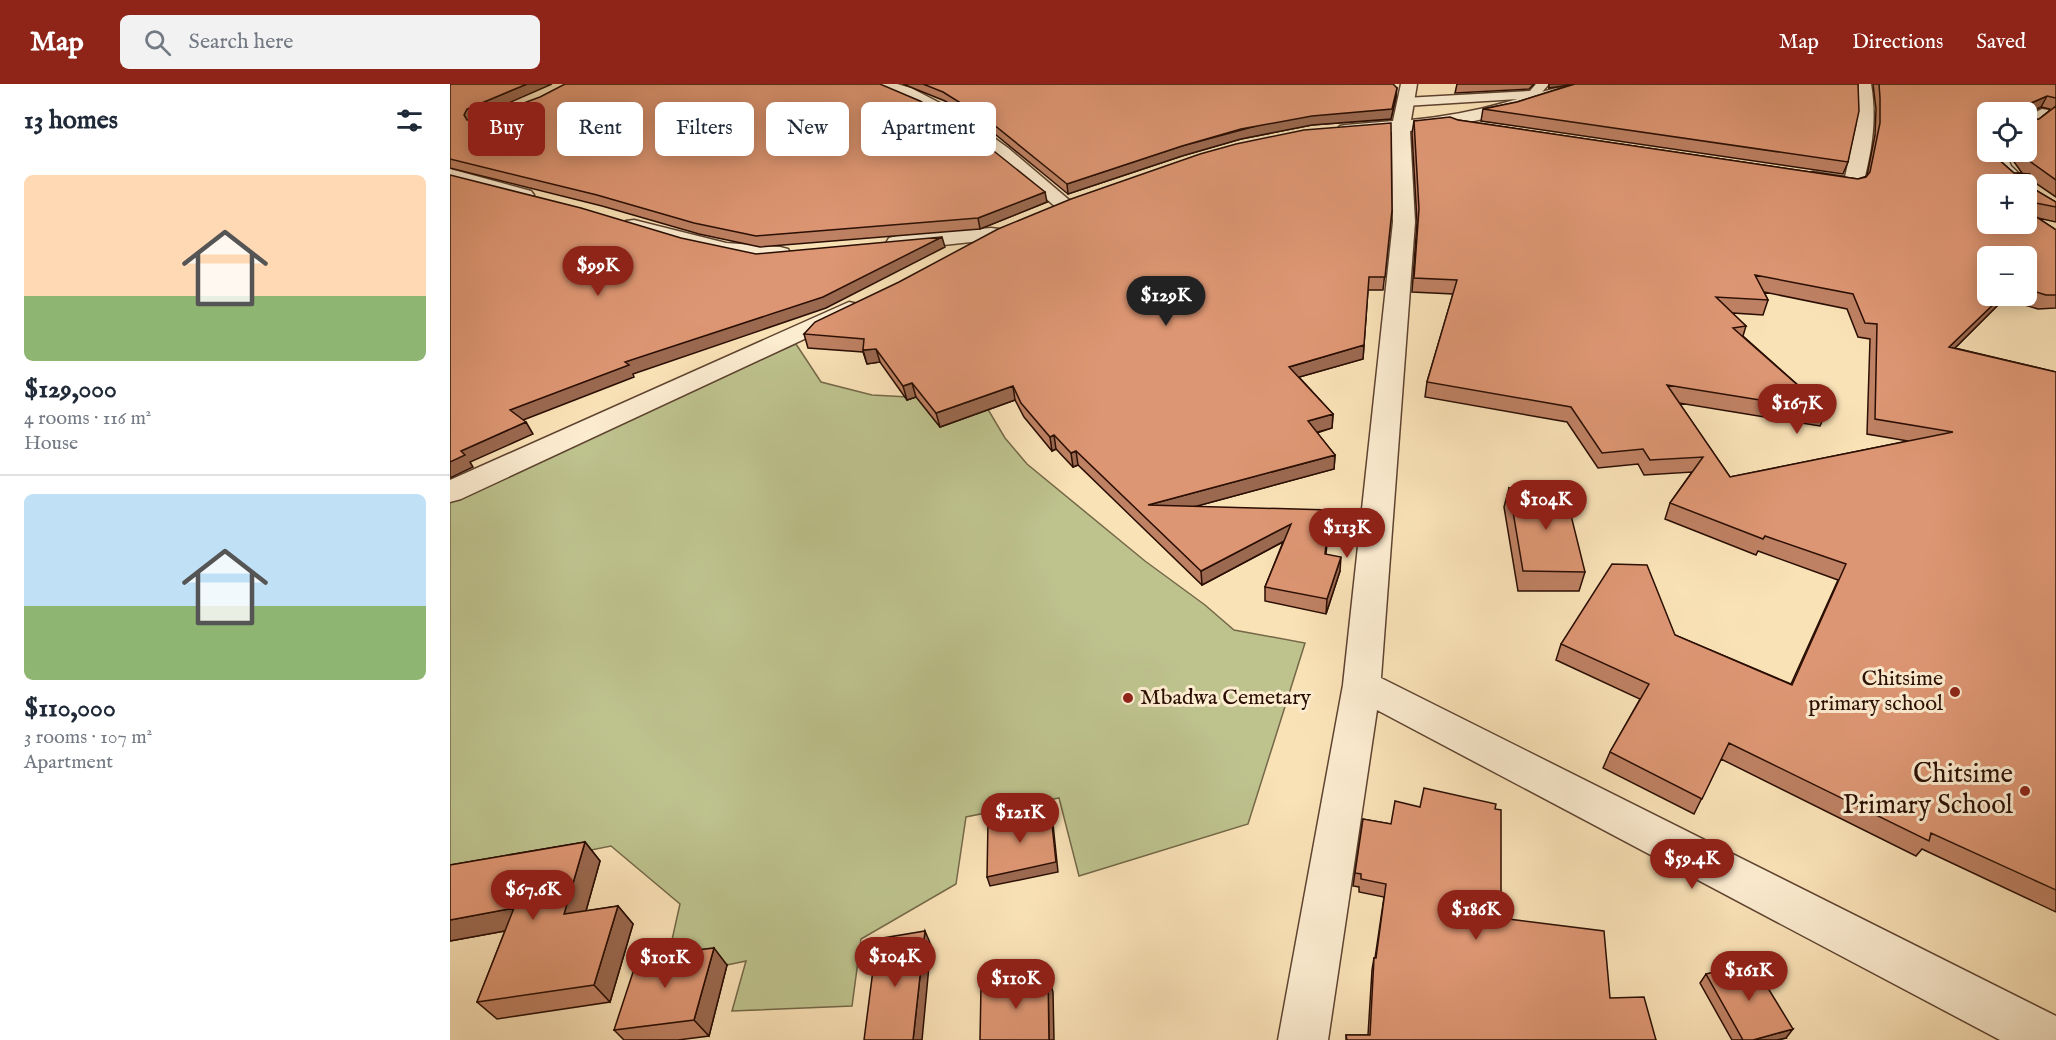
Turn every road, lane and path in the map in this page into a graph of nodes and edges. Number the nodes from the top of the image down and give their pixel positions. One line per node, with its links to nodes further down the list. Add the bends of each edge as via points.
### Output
1 (880, 84): 18 (street, via 957,119 1006,154)
2 (1462, 84): 6 (lane)
3 (1543, 84): 6 (lane, via 1534,94)
4 (1585, 84): 10 (street)
5 (1863, 84): 16 (street, via 1867,127 1853,184)
6 (1462, 100): 7 (lane)
7 (1405, 104): 10 (street); 12 (street); 25 (street, via 1404,222)
8 (2042, 114): 9 (street)
9 (2037, 117)
10 (1440, 123): 11 (street)
11 (1487, 130)
12 (1325, 132)
13 (1999, 162): 14 (street)
14 (2007, 174)
15 (450, 175): 17 (street)
16 (1794, 175)
17 (543, 200)
18 (1065, 205)
19 (613, 219): 21 (street, via 760,256)
20 (876, 245): 22 (street, via 1001,230)
21 (795, 252)
22 (944, 260)
23 (873, 297): 24 (street)
24 (450, 492)
25 (1362, 685): 26 (street); 27 (street)
26 (1303, 1040)
27 (2050, 1040)

